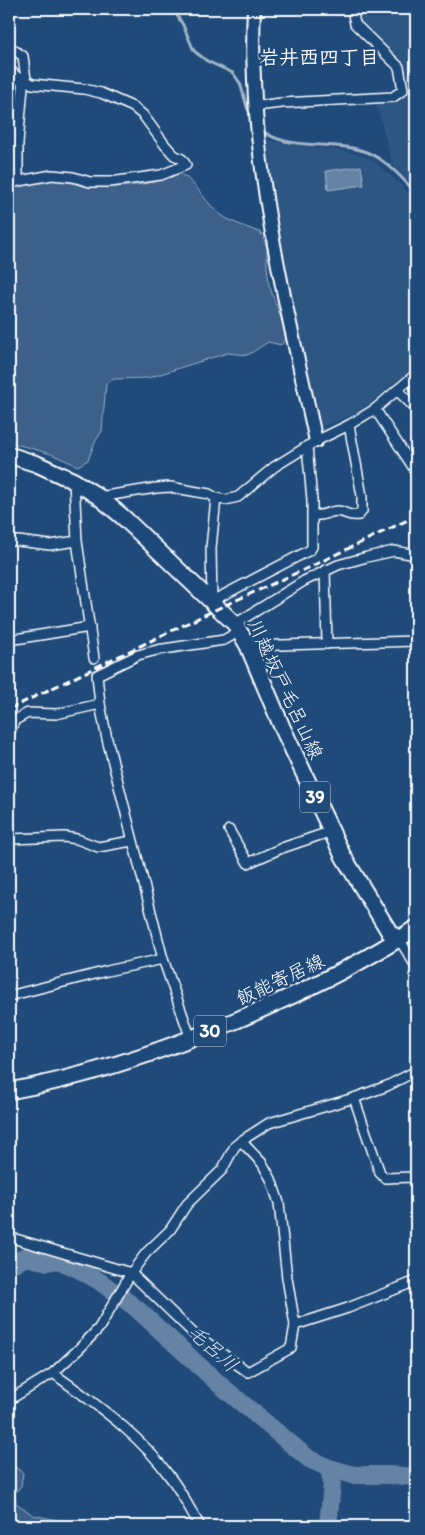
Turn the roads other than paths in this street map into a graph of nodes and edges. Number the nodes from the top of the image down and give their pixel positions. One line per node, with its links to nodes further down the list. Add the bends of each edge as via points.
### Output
1 (254, 9): 5 (street, via 252,72)
2 (352, 9): 5 (street, via 355,24 399,67 403,90 393,98 282,103)
3 (9, 47): 6 (street, via 23,56 26,80 32,84 84,89 133,107 186,165 162,175 110,182 52,175)
4 (9, 69): 6 (street, via 23,87)
5 (256, 109): 13 (street, via 272,234)
6 (18, 180): 7 (street)
7 (9, 183)
8 (416, 374): 9 (street)
9 (397, 390): 10 (street); 11 (street)
10 (375, 409): 12 (street); 15 (street)
11 (416, 409)
12 (348, 425): 13 (street); 19 (street, via 362,511 352,516 338,511)
13 (311, 444): 18 (street, via 274,467 238,497); 19 (street)
14 (9, 455): 16 (main road, 川越坂戸毛呂山線 / 39)
15 (416, 468)
16 (74, 481): 17 (main road, 川越坂戸毛呂山線 / 39); 21 (street)
17 (99, 498): 18 (street, via 170,487); 24 (main road, 川越坂戸毛呂山線 / 39)
18 (216, 498): 24 (street, via 211,548)
19 (313, 515): 24 (street, via 310,550)
20 (9, 541): 21 (street, via 50,545)
21 (77, 541): 25 (street)
22 (416, 554): 23 (street, via 381,553)
23 (325, 570): 26 (street, via 284,593); 29 (street)
24 (212, 601): 26 (main road, 川越坂戸毛呂山線 / 39)
25 (90, 627): 27 (street); 31 (street)
26 (238, 628): 30 (main road, 川越坂戸毛呂山線 / 39); 32 (street, via 224,640 138,655 97,675)
27 (9, 640)
28 (416, 640): 29 (street)
29 (327, 644): 30 (street)
30 (248, 646): 35 (main road, 川越坂戸毛呂山線 / 39, via 282,727)
31 (94, 658)
32 (100, 704): 33 (street, via 56,714 28,713 15,720); 37 (street)
33 (9, 733)
34 (228, 830): 35 (street, via 248,863)
35 (332, 831): 39 (main road, 川越坂戸毛呂山線 / 39, via 359,885 390,933)
36 (9, 838): 37 (street, via 64,836 98,848)
37 (132, 841): 40 (street)
38 (416, 928): 39 (main road, 飯能寄居線 / 30)
39 (399, 939): 41 (street); 43 (main road, 飯能寄居線 / 30, via 323,982)
40 (163, 959): 42 (street); 43 (street)
41 (416, 966)
42 (9, 996)
43 (191, 1039): 45 (main road, 飯能寄居線 / 30, via 90,1074)
44 (416, 1070): 46 (street, via 387,1086)
45 (9, 1091)
46 (354, 1098): 47 (street, via 268,1123); 48 (street, via 380,1174 385,1178)
47 (241, 1140): 50 (street, via 222,1170 187,1204 170,1230 146,1253); 52 (street, via 262,1163 279,1203)
48 (416, 1179)
49 (9, 1237): 50 (street)
50 (130, 1276): 52 (street, via 193,1333 248,1372 291,1348); 53 (street, via 99,1328)
51 (416, 1281): 52 (street)
52 (295, 1325)
53 (53, 1373): 54 (street); 55 (street, via 147,1449 170,1476)
54 (9, 1400)
55 (200, 1526)

